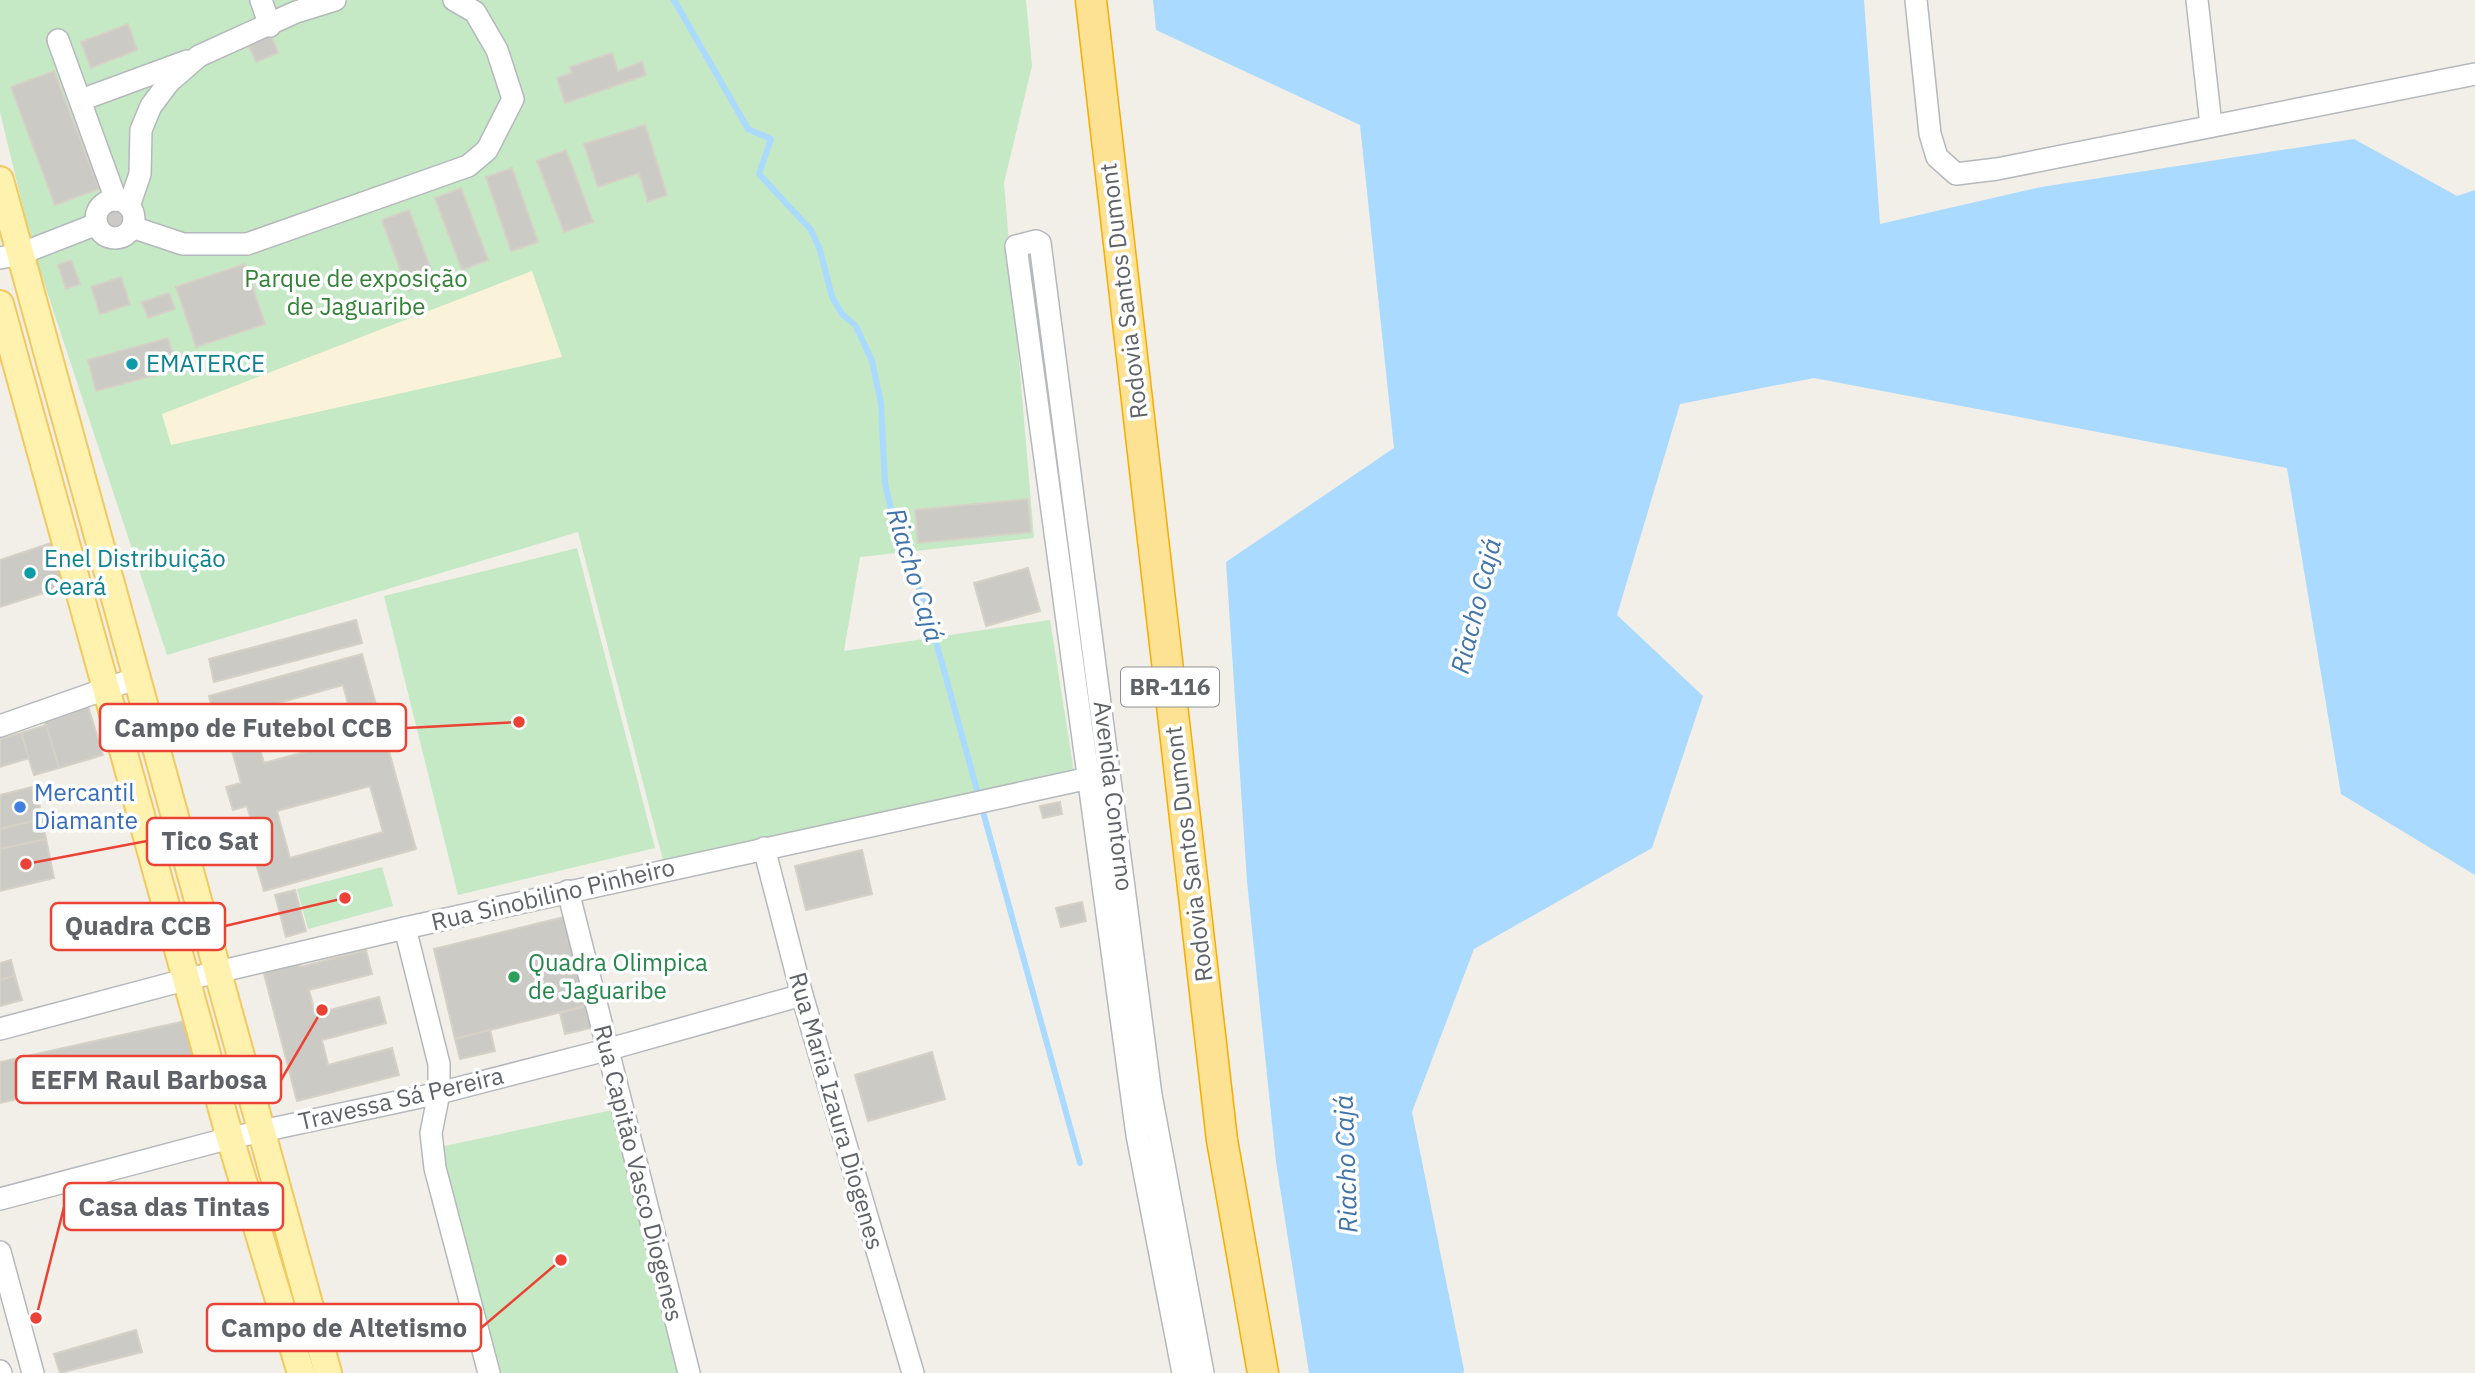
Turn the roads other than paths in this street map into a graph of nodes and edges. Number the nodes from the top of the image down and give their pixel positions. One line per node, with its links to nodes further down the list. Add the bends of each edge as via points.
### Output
1 (261, 0): 7 (street)
2 (335, 0): 7 (street)
3 (454, 0): 14 (street, via 481,21 497,50 513,99 488,150 468,166 247,244 183,244)
4 (1091, 0): 48 (highway, Rodovia Santos Dumont / BR-116, via 1222,1140)
5 (1916, 0): 12 (street, via 1930,134 1937,157 1956,174)
6 (2197, 0): 12 (street)
7 (270, 26): 9 (street)
8 (58, 40): 11 (street)
9 (200, 56): 11 (street); 14 (street, via 169,82 151,106 141,130 140,174)
10 (2475, 74): 12 (street)
11 (81, 100): 14 (street)
12 (2211, 125)
13 (0, 180): 15 (main road)
14 (126, 211): 16 (street, via 103,204); 16 (street, via 127,233 113,237 100,231)
15 (6, 220): 17 (main road)
16 (97, 224): 17 (street)
17 (10, 256): 21 (main road)
18 (0, 304): 22 (main road)
19 (1073, 501): 20 (street); 20 (street, Avenida Contorno, via 1037,241 1016,246); 24 (street, Avenida Contorno)
20 (1052, 504): 24 (street)
21 (137, 678): 22 (street); 28 (main road)
22 (107, 688): 23 (street); 29 (main road)
23 (0, 726)
24 (1100, 775): 25 (street, Rua Sinobilino Pinheiro); 46 (street, via 1136,1135); 47 (street, Avenida Contorno, via 1151,1095)
25 (764, 848): 26 (street, Rua Sinobilino Pinheiro); 30 (street, Rua Maria Izaura Diogenes)
26 (568, 891): 27 (street, Rua Sinobilino Pinheiro); 32 (street, Rua Capitão Vasco Diogenes)
27 (405, 928): 28 (street, Rua Sinobilino Pinheiro); 33 (street, via 438,1054)
28 (217, 972): 29 (street, Rua Sinobilino Pinheiro); 34 (main road)
29 (188, 979): 31 (street, Rua Sinobilino Pinheiro); 35 (main road)
30 (802, 995): 32 (street, Travessa Sá Pereira); 45 (street, Rua Maria Izaura Diogenes)
31 (0, 1028)
32 (606, 1050): 33 (street, Travessa Sá Pereira); 44 (street, Rua Capitão Vasco Diogenes)
33 (439, 1093): 34 (street, Travessa Sá Pereira); 43 (street, via 431,1133 435,1168)
34 (262, 1131): 35 (street, Travessa Sá Pereira); 39 (main road)
35 (230, 1138): 36 (street, Travessa Sá Pereira); 39 (main road)
36 (0, 1199)
37 (0, 1252): 38 (street)
38 (10, 1327): 40 (street)
39 (303, 1335): 41 (main road); 42 (main road)
40 (33, 1373)
41 (301, 1373)
42 (328, 1373)
43 (489, 1373)
44 (689, 1373)
45 (912, 1373)
46 (1184, 1373)
47 (1203, 1373)
48 (1263, 1373)

